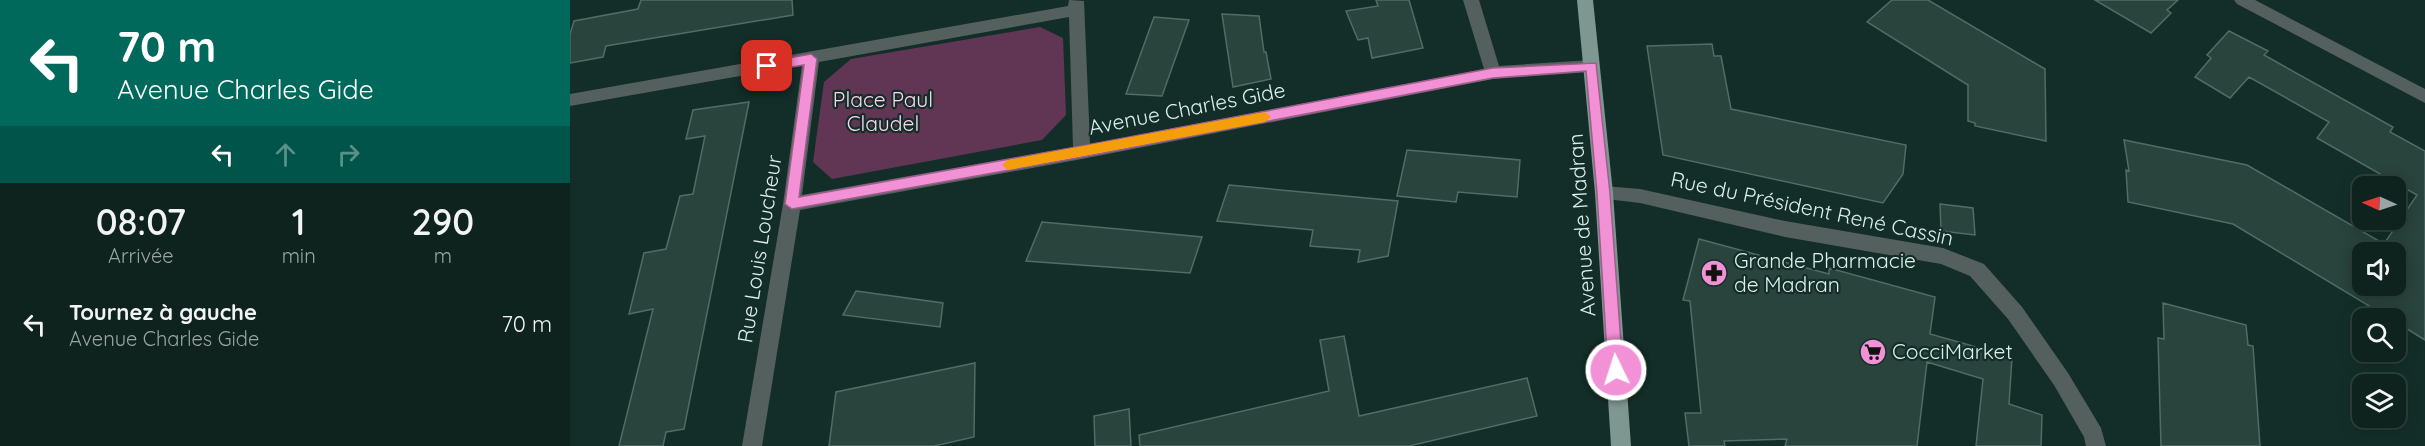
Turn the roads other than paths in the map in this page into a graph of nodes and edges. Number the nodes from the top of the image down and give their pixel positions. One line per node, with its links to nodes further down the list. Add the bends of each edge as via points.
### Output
1 (1471, 0): 7 (street)
2 (1585, 0): 6 (main road, Avenue de Madran)
3 (2242, 0): 8 (street)
4 (1076, 5): 5 (street); 10 (street)
5 (811, 59): 9 (street); 12 (street, Rue Louis Loucheur)
6 (1591, 66): 7 (street, Avenue Charles Gide); 11 (main road, Avenue de Madran)
7 (1493, 73): 10 (street, Avenue Charles Gide)
8 (2425, 97)
9 (570, 100)
10 (1082, 152): 12 (street, Avenue Charles Gide)
11 (1604, 193): 14 (main road, Avenue de Madran); 15 (street, Rue du Président René Cassin, via 1640,196 1785,229 1943,256 1977,270 2014,313 2061,379 2094,435)
12 (792, 204): 13 (street, Rue Louis Loucheur)
13 (752, 446)
14 (1621, 446)
15 (2096, 446)

